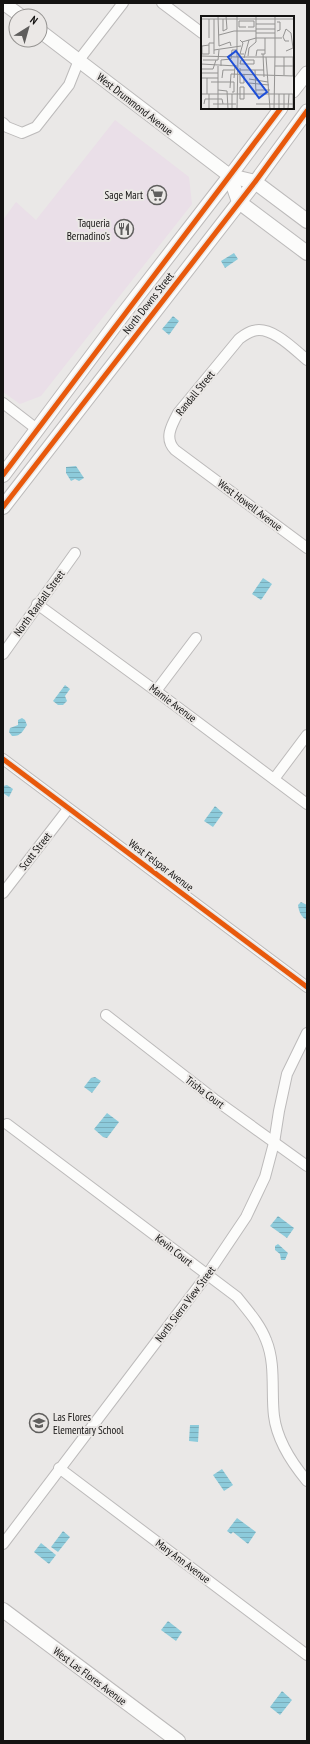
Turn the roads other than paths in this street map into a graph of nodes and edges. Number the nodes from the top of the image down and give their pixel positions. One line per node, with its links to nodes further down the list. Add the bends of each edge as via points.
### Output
1 (123, 3): 5 (street)
2 (162, 3): 3 (street)
3 (201, 32)
4 (48, 37): 5 (street, West Drummond Avenue)
5 (79, 60): 10 (street, via 69,85 36,127 22,132); 11 (street, West Drummond Avenue)
6 (307, 72): 7 (street)
7 (294, 90)
8 (280, 109): 11 (street, North Downs Street)
9 (307, 111): 12 (street, North Downs Street)
10 (3, 124)
11 (230, 176): 12 (main road, West Drummond Avenue); 13 (main road); 18 (main road, North Downs Street)
12 (255, 182): 13 (main road, North Downs Street); 14 (main road, West Drummond Avenue)
13 (239, 202): 15 (main road); 21 (main road, North Downs Street)
14 (307, 221)
15 (307, 253)
16 (307, 360): 19 (street, Randall Street, via 277,336 264,330 252,331 239,339 178,413 170,427 168,437 171,446)
17 (3, 403): 18 (street)
18 (38, 430): 20 (main road, North Downs Street)
19 (194, 463): 22 (street, West Howell Avenue)
20 (3, 475)
21 (3, 506)
22 (307, 548)
23 (75, 553): 24 (street, North Randall Street)
24 (37, 604): 26 (street, North Randall Street); 27 (street, Mamie Avenue)
25 (196, 638): 27 (street)
26 (3, 654)
27 (156, 691): 30 (street, Mamie Avenue)
28 (307, 735): 30 (street)
29 (3, 759): 32 (street, West Felspar Avenue)
30 (274, 779): 31 (street, Mamie Avenue)
31 (307, 804)
32 (68, 809): 33 (street, Scott Street); 34 (street, West Felspar Avenue)
33 (3, 893)
34 (307, 987)
35 (106, 1015): 38 (street, Trisha Court, via 214,1100)
36 (307, 1033): 38 (street, North Sierra View Street, via 287,1074)
37 (7, 1124): 40 (street, Kevin Court)
38 (274, 1143): 39 (street, Trisha Court); 40 (street, North Sierra View Street, via 265,1177 246,1217)
39 (307, 1166)
40 (207, 1276): 41 (street, North Sierra View Street); 42 (street, Kevin Court, via 237,1298 253,1317 266,1341 272,1372 276,1428 286,1452)
41 (59, 1468): 43 (street, North Sierra View Street); 45 (street, Mary Ann Avenue)
42 (307, 1481)
43 (3, 1544)
44 (3, 1610): 46 (main road, West Las Flores Avenue)
45 (307, 1655)
46 (178, 1741)

